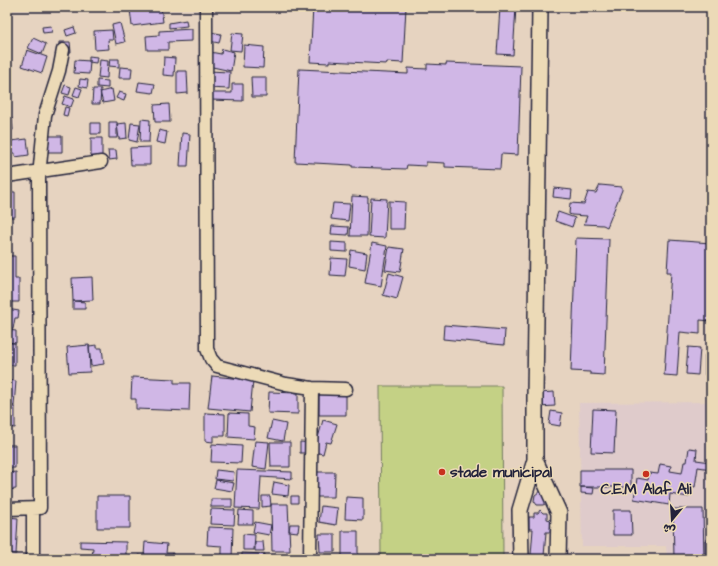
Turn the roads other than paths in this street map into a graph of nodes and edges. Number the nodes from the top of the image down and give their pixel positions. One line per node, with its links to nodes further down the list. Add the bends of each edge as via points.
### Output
1 (206, 7): 7 (street, via 207,349 211,359 218,366 286,384)
2 (540, 7): 9 (street)
3 (63, 50): 5 (street, via 45,115)
4 (101, 162): 5 (street)
5 (39, 171): 6 (street); 10 (street, via 40,508)
6 (7, 176)
7 (312, 388): 8 (street); 13 (street)
8 (346, 389)
9 (535, 460): 14 (street, via 520,510); 15 (street, via 560,513)
10 (33, 508): 11 (street); 12 (street)
11 (7, 509)
12 (33, 559)
13 (310, 559)
14 (521, 559)
15 (558, 559)

